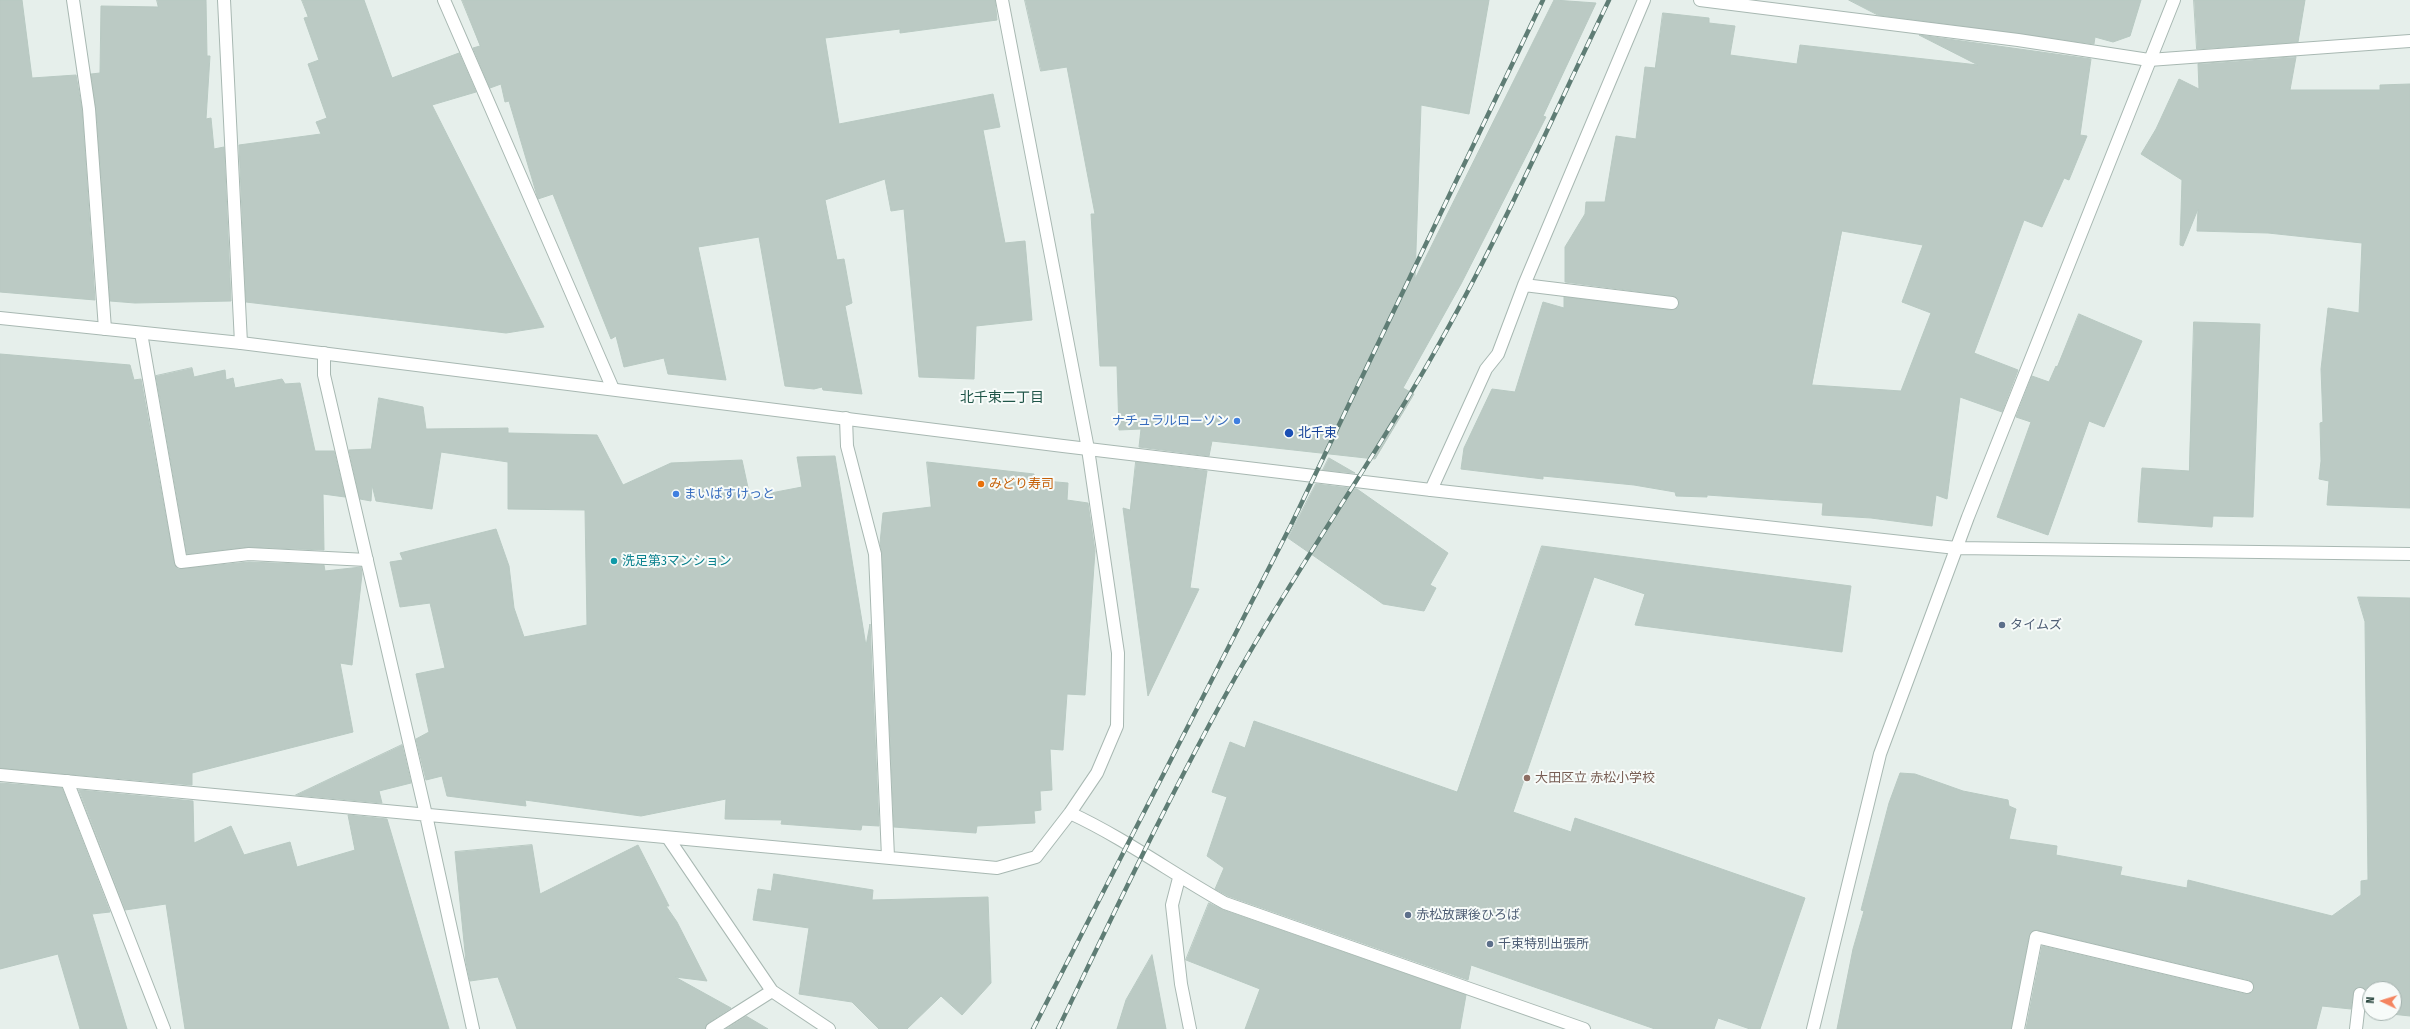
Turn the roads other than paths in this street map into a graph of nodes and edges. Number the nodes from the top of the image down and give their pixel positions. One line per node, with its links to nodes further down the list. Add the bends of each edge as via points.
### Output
1 (73, 0): 13 (street, via 89,109)
2 (224, 0): 15 (street)
3 (444, 0): 17 (street)
4 (1002, 0): 19 (street)
5 (1644, 0): 10 (street)
6 (1700, 0): 9 (street, via 2018,40)
7 (2174, 0): 9 (street)
8 (2410, 41): 9 (street)
9 (2149, 60): 21 (street)
10 (1524, 285): 11 (street); 20 (street, via 1498,354 1486,369)
11 (1672, 303)
12 (0, 318): 13 (street)
13 (105, 329): 14 (street)
14 (141, 332): 15 (street); 23 (street, via 181,562 249,554)
15 (241, 343): 16 (street)
16 (324, 353): 17 (street); 23 (street, via 324,375)
17 (613, 389): 18 (street)
18 (846, 418): 19 (street); 29 (street, via 847,446 875,554)
19 (1088, 449): 20 (street); 26 (street, via 1118,653 1117,726 1097,773)
20 (1431, 490): 21 (street)
21 (1956, 548): 22 (street); 40 (street, via 1880,754)
22 (2410, 554)
23 (367, 560): 27 (street)
24 (0, 775): 25 (street)
25 (67, 781): 27 (street); 34 (street)
26 (1070, 813): 29 (street, via 1036,857 997,868); 30 (street, via 1102,828)
27 (426, 815): 28 (street); 35 (street)
28 (668, 838): 29 (street); 32 (street)
29 (888, 857)
30 (1179, 878): 38 (street, via 1172,905 1181,984); 39 (street, via 1225,903)
31 (2247, 987): 41 (street, via 2036,937)
32 (772, 991): 36 (street); 37 (street)
33 (2360, 994): 42 (street)
34 (164, 1029)
35 (472, 1029)
36 (712, 1029)
37 (829, 1029)
38 (1190, 1029)
39 (1584, 1029)
40 (1813, 1029)
41 (2018, 1029)
42 (2356, 1029)

